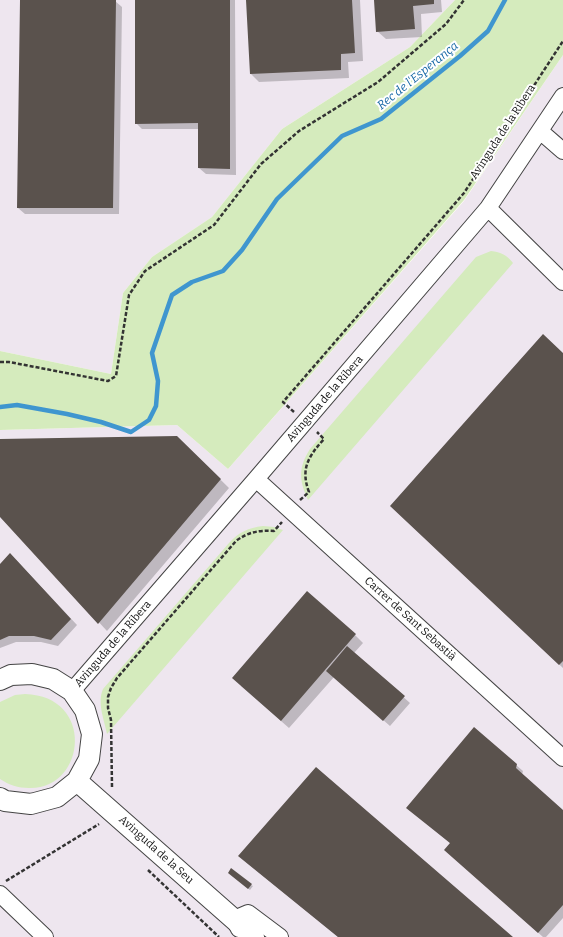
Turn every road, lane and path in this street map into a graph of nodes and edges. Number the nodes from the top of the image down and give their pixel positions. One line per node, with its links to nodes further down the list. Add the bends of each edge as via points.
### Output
1 (464, 0): 8 (path, via 446,24 378,82 299,131 261,164 214,225 145,271 129,295 116,376 108,381)
2 (563, 42): 9 (path, Avinguda de la Ribera, via 464,193)
3 (563, 96): 4 (street, Avinguda de la Ribera)
4 (540, 131): 5 (street); 6 (street, Avinguda de la Ribera)
5 (563, 151)
6 (488, 208): 7 (street); 11 (street, Avinguda de la Ribera)
7 (563, 282)
8 (0, 362)
9 (283, 402)
10 (324, 439): 12 (path, via 308,462 306,479)
11 (256, 480): 15 (street, Avinguda de la Ribera); 16 (street, Carrer de Sant Sebastià)
12 (309, 492)
13 (274, 531): 18 (path, via 255,531 236,541 111,688 108,708 111,720)
14 (0, 680): 15 (street, via 12,675 32,674 53,679)
15 (72, 691): 17 (street, via 85,710 92,734 89,759)
16 (563, 758)
17 (77, 781): 19 (street, via 56,798 31,804); 23 (street, Avinguda de la Seu)
18 (112, 788)
19 (0, 798)
20 (96, 827): 22 (path)
21 (145, 867): 25 (path)
22 (3, 888): 24 (street)
23 (238, 928): 26 (street, Avinguda de la Seu); 27 (street, via 248,913)
24 (45, 937)
25 (219, 937)
26 (254, 937)
27 (280, 937)

